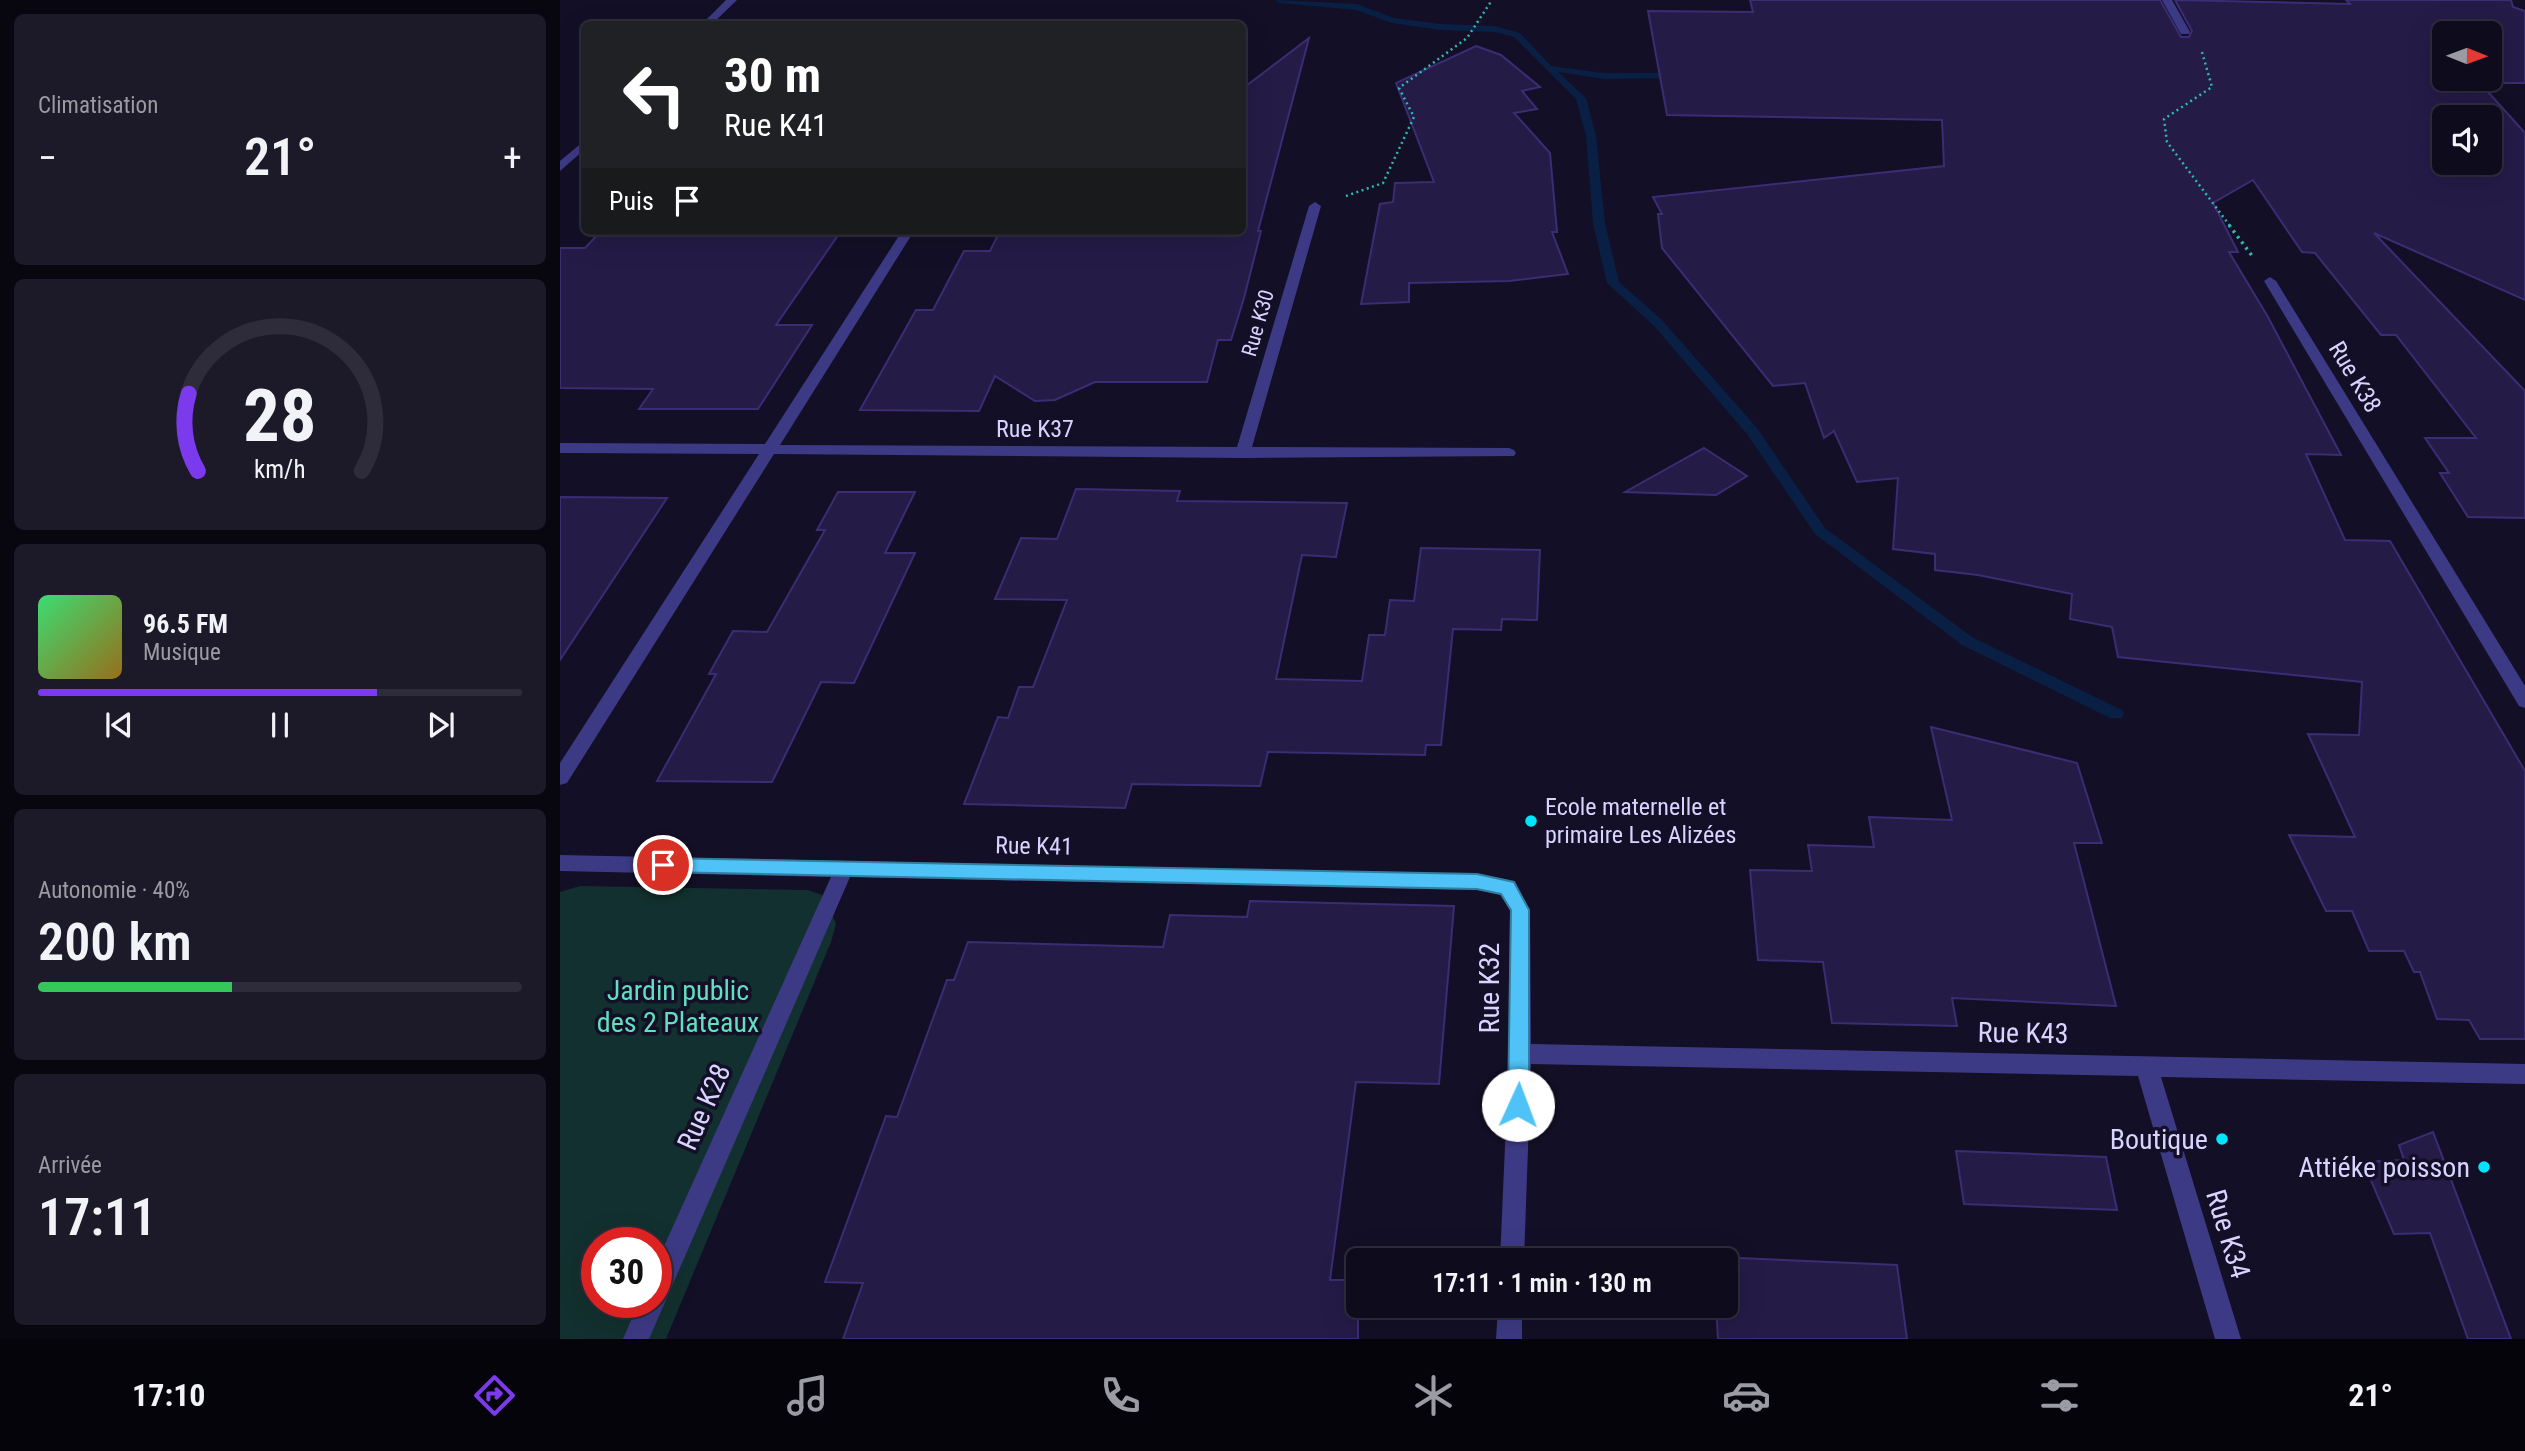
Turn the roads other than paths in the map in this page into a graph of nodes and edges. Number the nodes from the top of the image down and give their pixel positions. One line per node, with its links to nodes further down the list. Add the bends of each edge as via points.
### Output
1 (732, 0): 3 (street)
2 (2167, 0): 4 (street)
3 (710, 21)
4 (2185, 32)
5 (581, 147): 6 (street)
6 (560, 168)
7 (1315, 206): 12 (street, Rue K30)
8 (905, 235): 11 (street)
9 (2270, 281): 14 (street, Rue K38)
10 (560, 448): 11 (street, Rue K37)
11 (768, 451): 12 (street, Rue K37); 15 (street)
12 (1243, 453): 13 (street, Rue K37)
13 (1509, 453)
14 (2525, 701)
15 (560, 778)
16 (560, 863): 17 (street, Rue K41)
17 (844, 869): 18 (street, Rue K41, via 1477,882); 23 (street, Rue K28)
18 (1507, 888): 19 (street, Rue K32, via 1520,910)
19 (1520, 1054): 20 (street, Rue K43); 22 (street, Rue K32)
20 (2146, 1065): 21 (street, Rue K43); 28 (street, Rue K34)
21 (2525, 1074)
22 (1512, 1248)
23 (672, 1257)
24 (645, 1318): 26 (street)
25 (1510, 1318): 27 (street)
26 (636, 1339)
27 (1509, 1339)
28 (2228, 1339)

